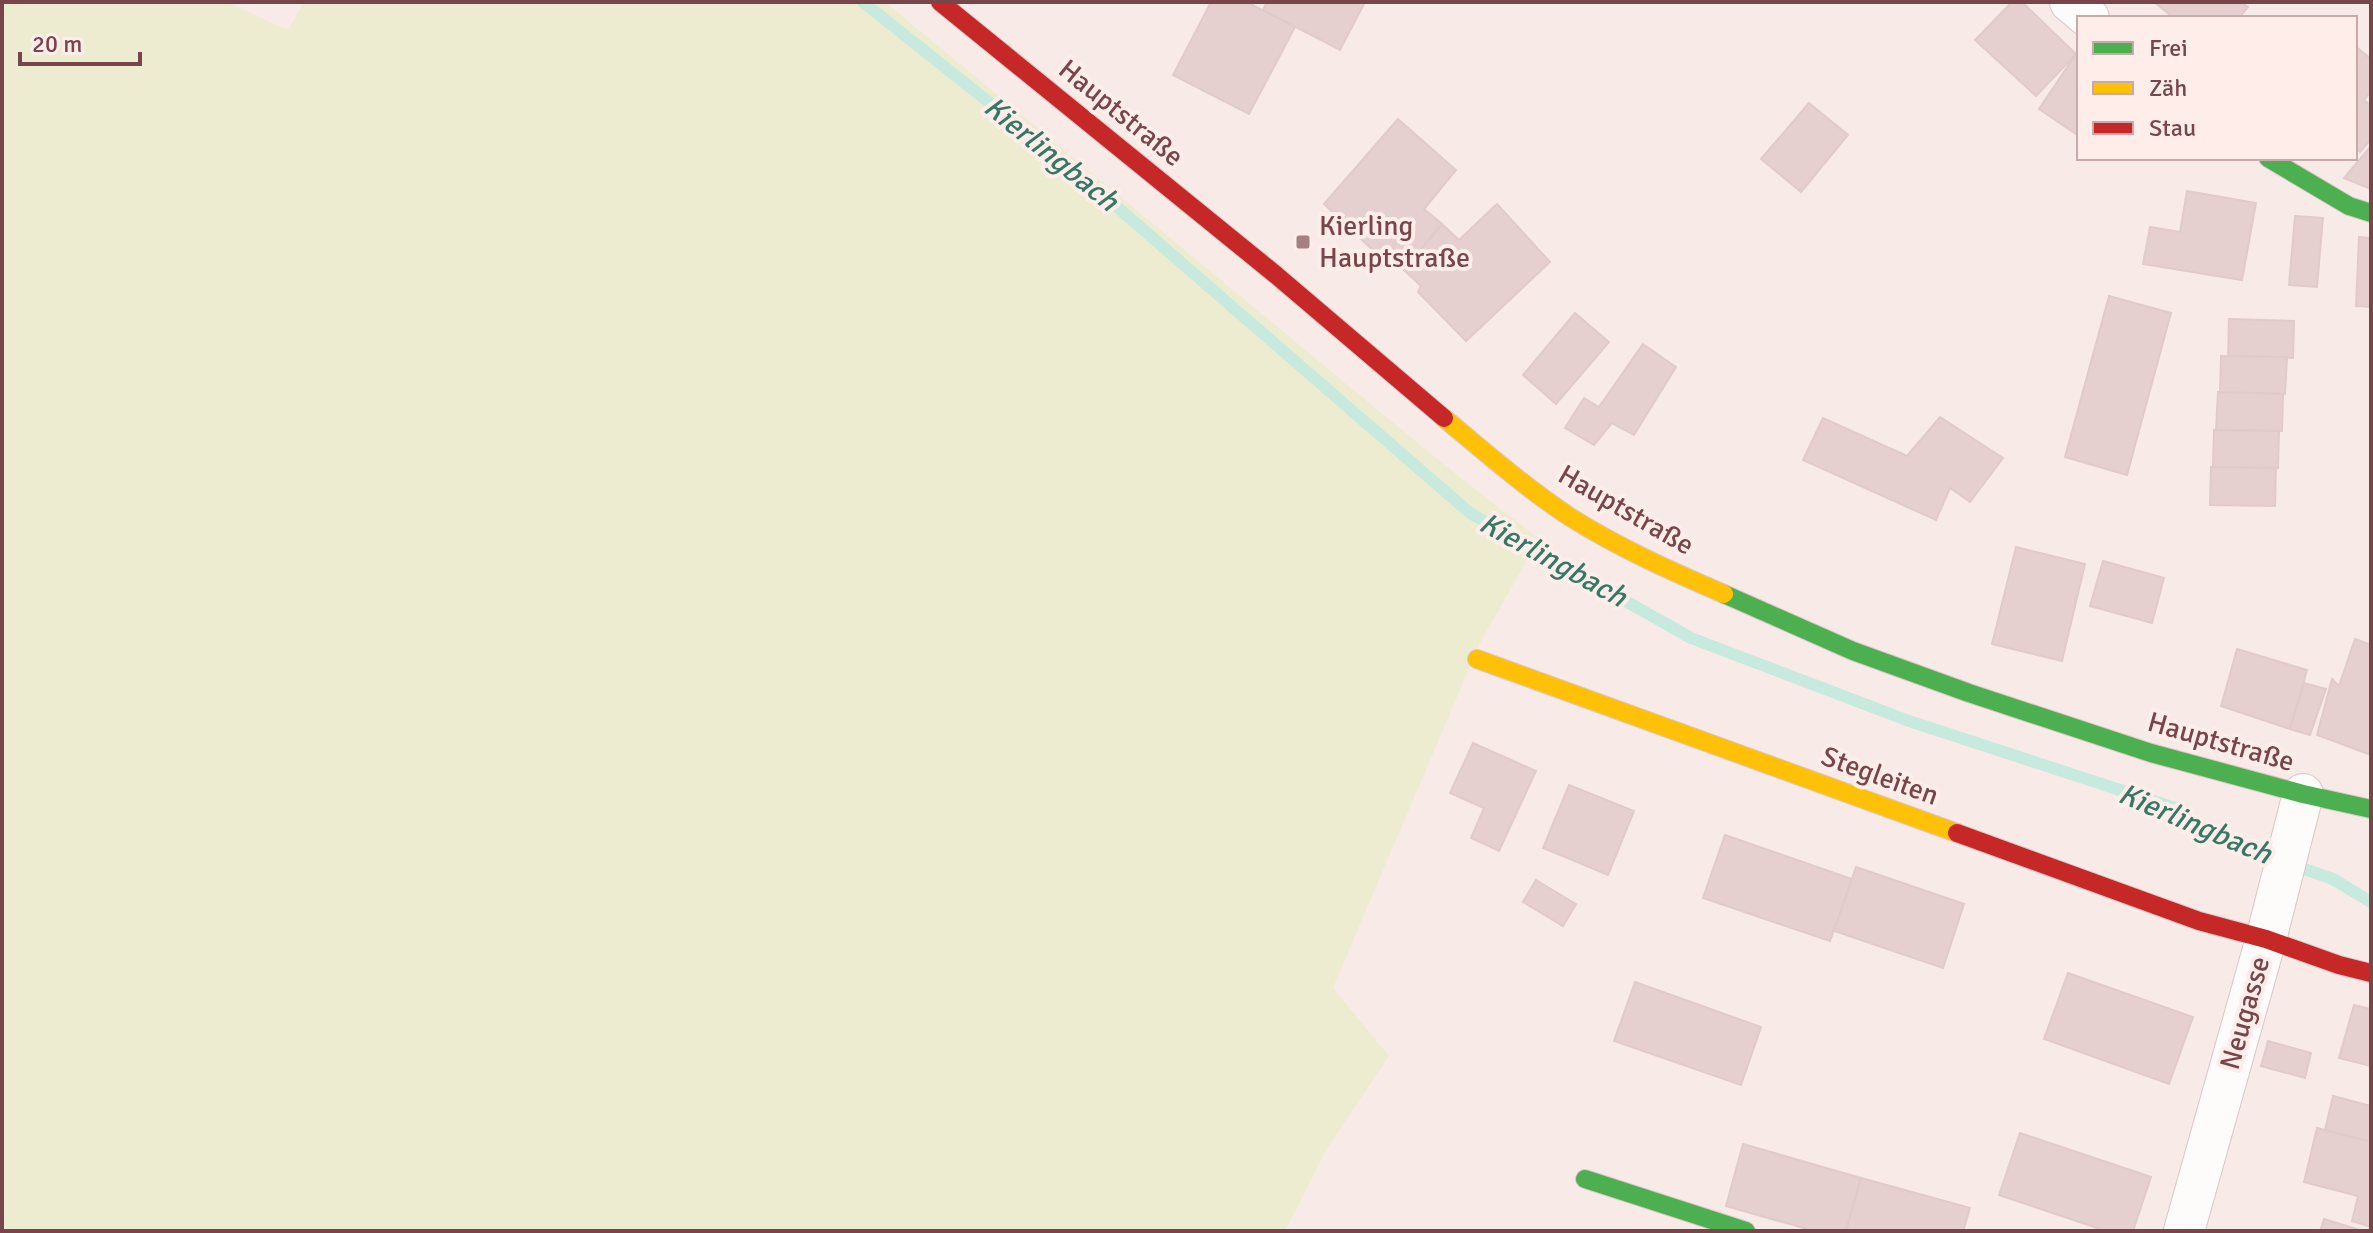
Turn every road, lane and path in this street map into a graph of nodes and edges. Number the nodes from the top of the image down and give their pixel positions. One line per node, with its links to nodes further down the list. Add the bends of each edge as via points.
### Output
1 (940, 2): 7 (main road, Hauptstraße, via 1569,516 1645,559 1853,651 2151,753)
2 (2070, 2): 3 (street)
3 (2087, 16)
4 (2271, 160): 5 (main road, via 2349,206)
5 (2371, 213)
6 (1477, 659): 9 (main road, Stegleiten, via 2199,921)
7 (2303, 794): 8 (main road, Hauptstraße); 9 (street, Neugasse)
8 (2371, 809)
9 (2271, 922): 10 (main road, Stegleiten, via 2339,965); 13 (street, Neugasse)
10 (2371, 973)
11 (1585, 1179): 12 (main road)
12 (1746, 1231)
13 (2184, 1231)

